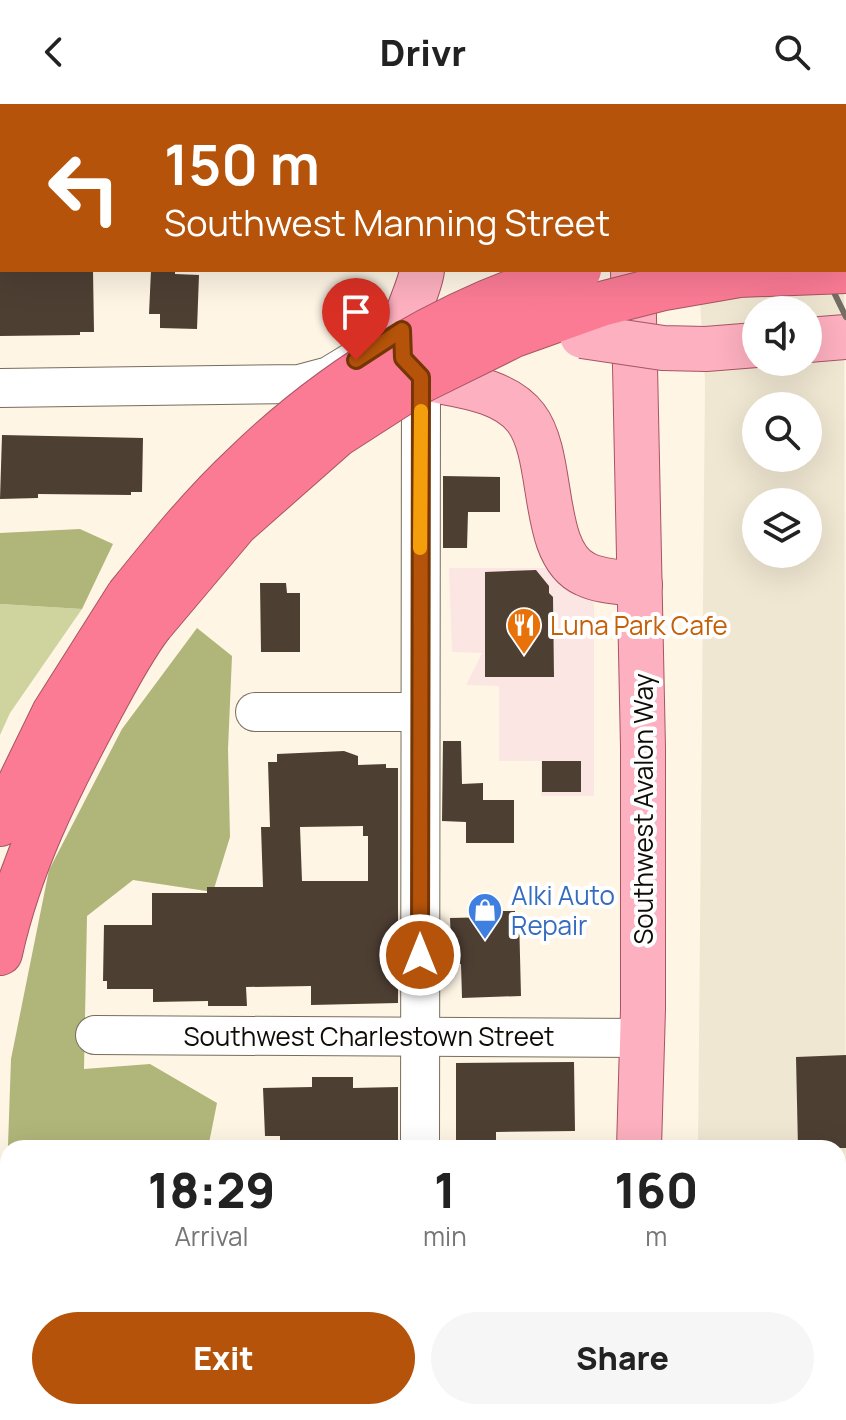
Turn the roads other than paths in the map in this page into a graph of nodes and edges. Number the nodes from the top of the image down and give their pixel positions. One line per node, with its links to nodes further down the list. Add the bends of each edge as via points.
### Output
1 (424, 272): 7 (main road)
2 (426, 272): 10 (main road, bridge, via 482,305 582,336 663,348)
3 (573, 272): 14 (highway, bridge, via 437,326 309,409 245,463 177,536)
4 (819, 272): 14 (highway, bridge, via 739,275 601,304 514,335 421,381 337,435)
5 (633, 274): 6 (main road, bridge); 13 (main road, Southwest Avalon Way)
6 (846, 279)
7 (402, 330): 11 (main road, via 403,358); 12 (street, via 329,376 299,384)
8 (846, 337): 9 (main road)
9 (822, 339)
10 (742, 346)
11 (421, 377): 13 (main road, via 507,400 526,418 540,443 564,553 585,574); 16 (street)
12 (0, 388)
13 (640, 585): 21 (main road, Southwest Avalon Way)
14 (139, 611): 17 (highway, via 54,713); 18 (highway, via 132,651 41,828)
15 (255, 712): 16 (street)
16 (420, 712): 20 (street)
17 (0, 824)
18 (0, 953)
19 (95, 1035): 20 (street, Southwest Charlestown Street)
20 (420, 1035): 21 (street, Southwest Charlestown Street); 22 (street)
21 (643, 1038): 23 (main road, Southwest Avalon Way)
22 (420, 1140)
23 (639, 1140)

